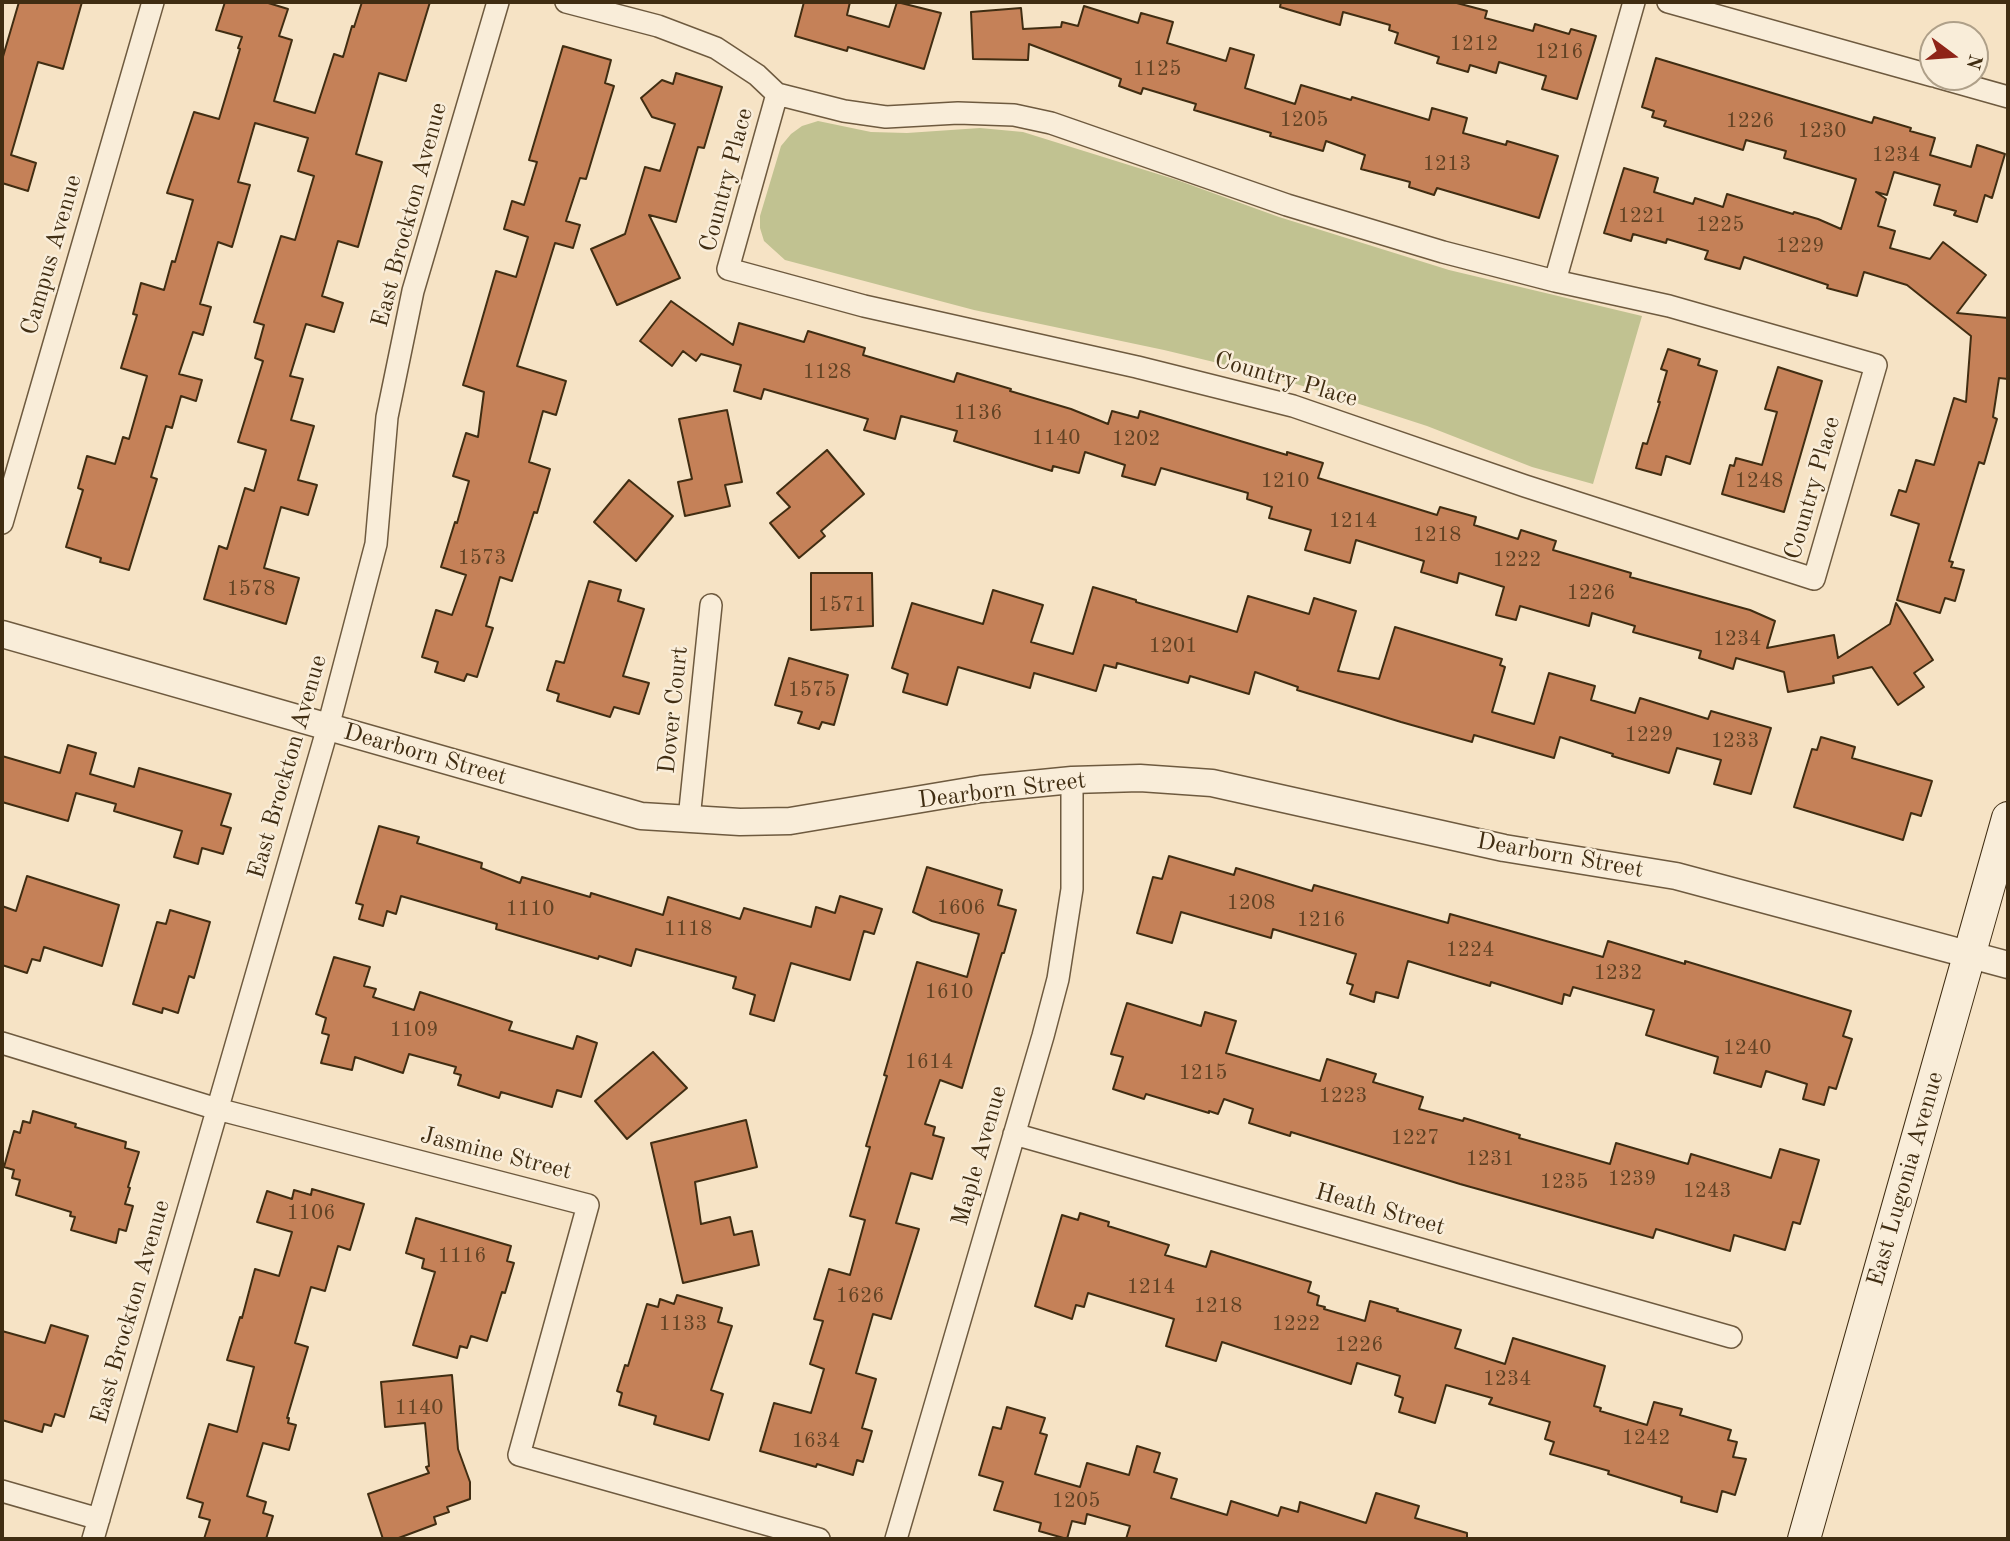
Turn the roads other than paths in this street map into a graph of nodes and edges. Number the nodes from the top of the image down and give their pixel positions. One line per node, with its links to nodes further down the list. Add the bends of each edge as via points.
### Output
1 (153, 2): 11 (street, Campus Avenue)
2 (498, 2): 14 (street, East Brockton Avenue, via 412,291 387,417 376,544)
3 (566, 2): 8 (street, Country Place, via 658,26 716,48)
4 (1634, 2): 10 (street)
5 (1668, 2): 6 (street)
6 (1919, 72)
7 (1987, 91): 9 (street)
8 (778, 94): 10 (street, Country Place, via 886,117 958,113 1051,122 1287,205 1443,253); 10 (street, Country Place, via 728,268 864,306 1293,406 1814,579 1877,365 1669,306)
9 (2008, 97)
10 (1555, 281)
11 (2, 523)
12 (712, 605): 17 (street, Dover Court)
13 (2, 634): 14 (street, Dearborn Street)
14 (328, 727): 17 (street, Dearborn Street, via 641,816); 21 (street, East Brockton Avenue)
15 (1072, 780): 17 (street, Dearborn Street, via 981,789 790,821); 18 (street, Dearborn Street, via 1212,783 1504,848 1676,876); 22 (street, Maple Avenue, via 1072,889 1066,934 1058,979)
16 (2008, 818): 18 (main road, East Lugonia Avenue)
17 (689, 819)
18 (1970, 955): 19 (street, Dearborn Street); 28 (main road, East Lugonia Avenue)
19 (2008, 965)
20 (2, 1043): 21 (street, Jasmine Street)
21 (217, 1109): 25 (street, East Brockton Avenue); 26 (street, Jasmine Street, via 589,1205 519,1455)
22 (1014, 1134): 23 (street, Heath Street); 27 (street, Maple Avenue)
23 (1731, 1337)
24 (2, 1491): 25 (street)
25 (96, 1529)
26 (819, 1539)
27 (897, 1539)
28 (1804, 1539)

